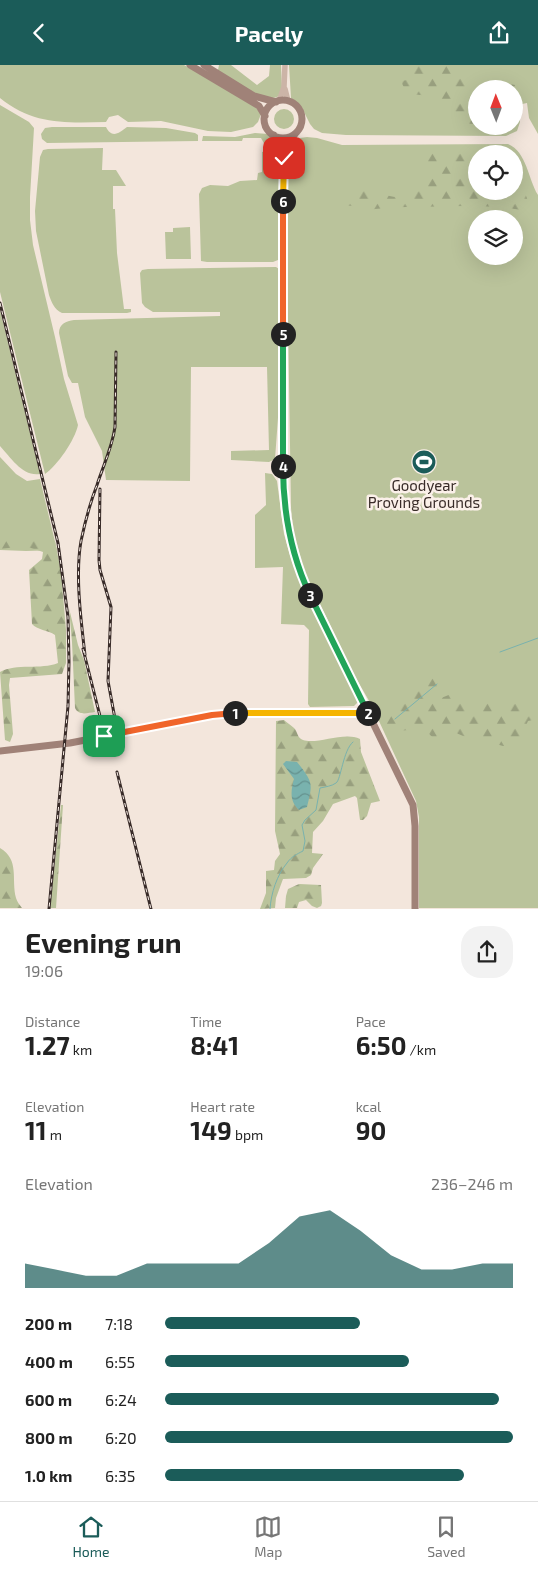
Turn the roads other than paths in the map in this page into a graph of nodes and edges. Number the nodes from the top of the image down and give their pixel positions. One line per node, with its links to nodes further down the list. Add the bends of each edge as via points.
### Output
1 (190, 65): 7 (main road, via 259,106)
2 (204, 65): 5 (main road, via 254,96)
3 (284, 65): 4 (street)
4 (284, 87): 5 (street); 6 (street)
5 (278, 101): 6 (main road); 7 (main road, via 269,107)
6 (288, 101): 8 (main road, via 297,106 302,115 301,126)
7 (265, 116): 9 (main road, via 266,125)
8 (295, 134): 9 (main road, via 284,138); 10 (main road, via 286,148)
9 (274, 135): 10 (main road)
10 (283, 167): 11 (main road, via 283,471 287,524 303,579)
11 (368, 713): 12 (main road, via 219,714 70,743); 13 (main road, via 414,810)
12 (0, 751)
13 (415, 909)

